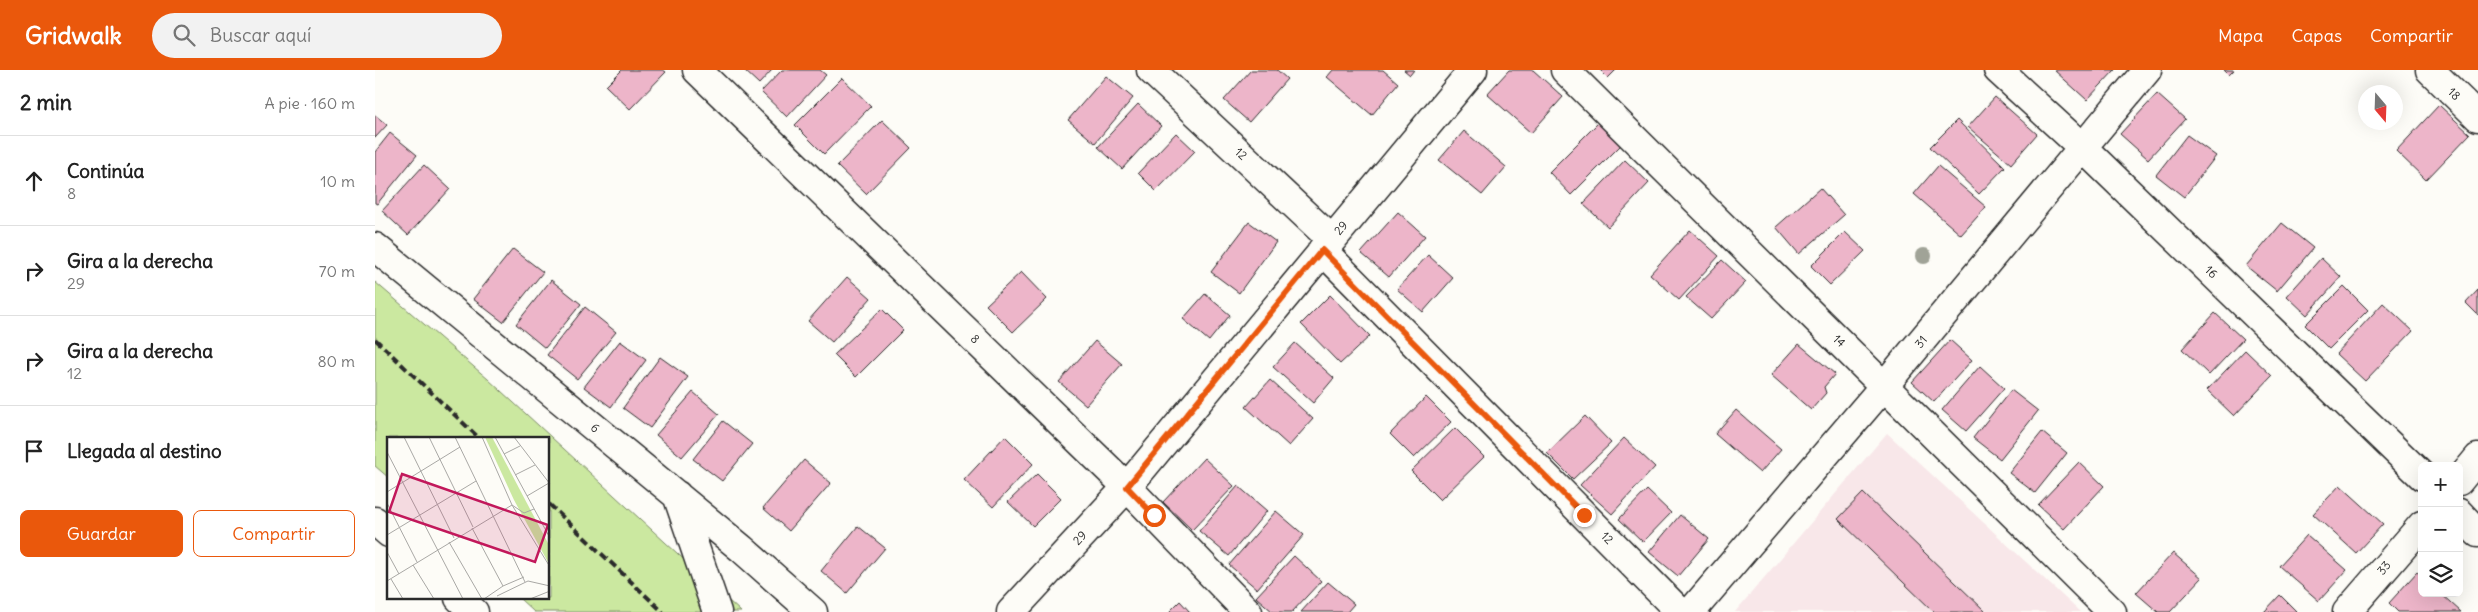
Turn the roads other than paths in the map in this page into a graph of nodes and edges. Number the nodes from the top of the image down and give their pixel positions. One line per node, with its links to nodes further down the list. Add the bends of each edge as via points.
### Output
1 (697, 70): 16 (street, 8)
2 (1151, 70): 10 (street, 12)
3 (1473, 70): 10 (street, 29)
4 (1565, 70): 12 (street, 14)
5 (1998, 70): 9 (street, 16)
6 (2147, 70): 9 (street, 31)
7 (2430, 70): 8 (street, 18)
8 (2478, 117)
9 (2083, 148): 12 (street, 31); 14 (street, 16)
10 (1327, 245): 16 (street, 29); 29 (street, 12)
11 (375, 247): 17 (street, 6)
12 (1884, 386): 30 (street, 31); 31 (street, 14)
13 (2478, 458): 15 (street)
14 (2418, 472)
15 (2463, 475)
16 (1127, 487): 27 (street, 29); 28 (street, 8)
17 (677, 495): 25 (street); 26 (street, 6)
18 (2463, 517): 22 (street)
19 (375, 521): 21 (street)
20 (2418, 530): 32 (street, 33)
21 (387, 531)
22 (2478, 533)
23 (461, 600): 24 (street)
24 (474, 612)
25 (717, 612)
26 (813, 612)
27 (1011, 612)
28 (1248, 612)
29 (1680, 612)
30 (1691, 612)
31 (2112, 612)
32 (2347, 612)

